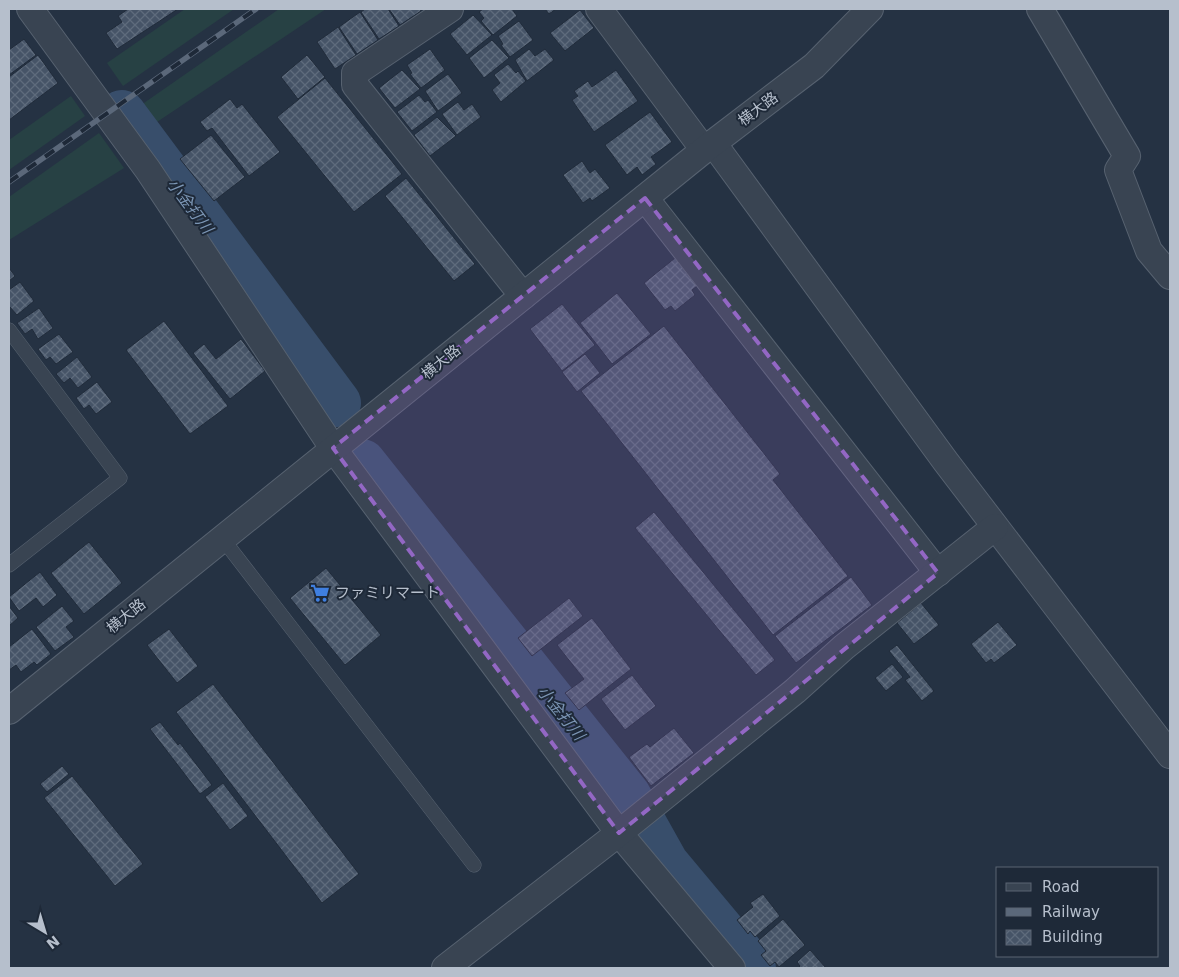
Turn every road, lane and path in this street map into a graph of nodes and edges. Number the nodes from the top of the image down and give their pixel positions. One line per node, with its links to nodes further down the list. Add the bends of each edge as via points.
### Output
1 (30, 9): 11 (street, via 148,170)
2 (450, 9): 9 (street, via 355,73 355,85)
3 (599, 9): 6 (street)
4 (870, 9): 6 (street, 横大路, via 814,66)
5 (1040, 9): 8 (street, via 1127,156 1118,170 1149,251)
6 (708, 147): 7 (street, 横大路); 12 (street)
7 (645, 198): 9 (street, 横大路); 15 (street)
8 (1170, 276)
9 (523, 296): 11 (street, 横大路)
10 (9, 330): 14 (lane, via 120,478)
11 (333, 448): 13 (street, 横大路); 18 (street)
12 (995, 527): 15 (street); 17 (street)
13 (222, 538): 16 (street, 横大路); 19 (lane)
14 (9, 564)
15 (938, 573): 18 (street)
16 (10, 708)
17 (1170, 755)
18 (620, 833): 20 (street); 21 (street)
19 (474, 864)
20 (445, 968)
21 (732, 968)

